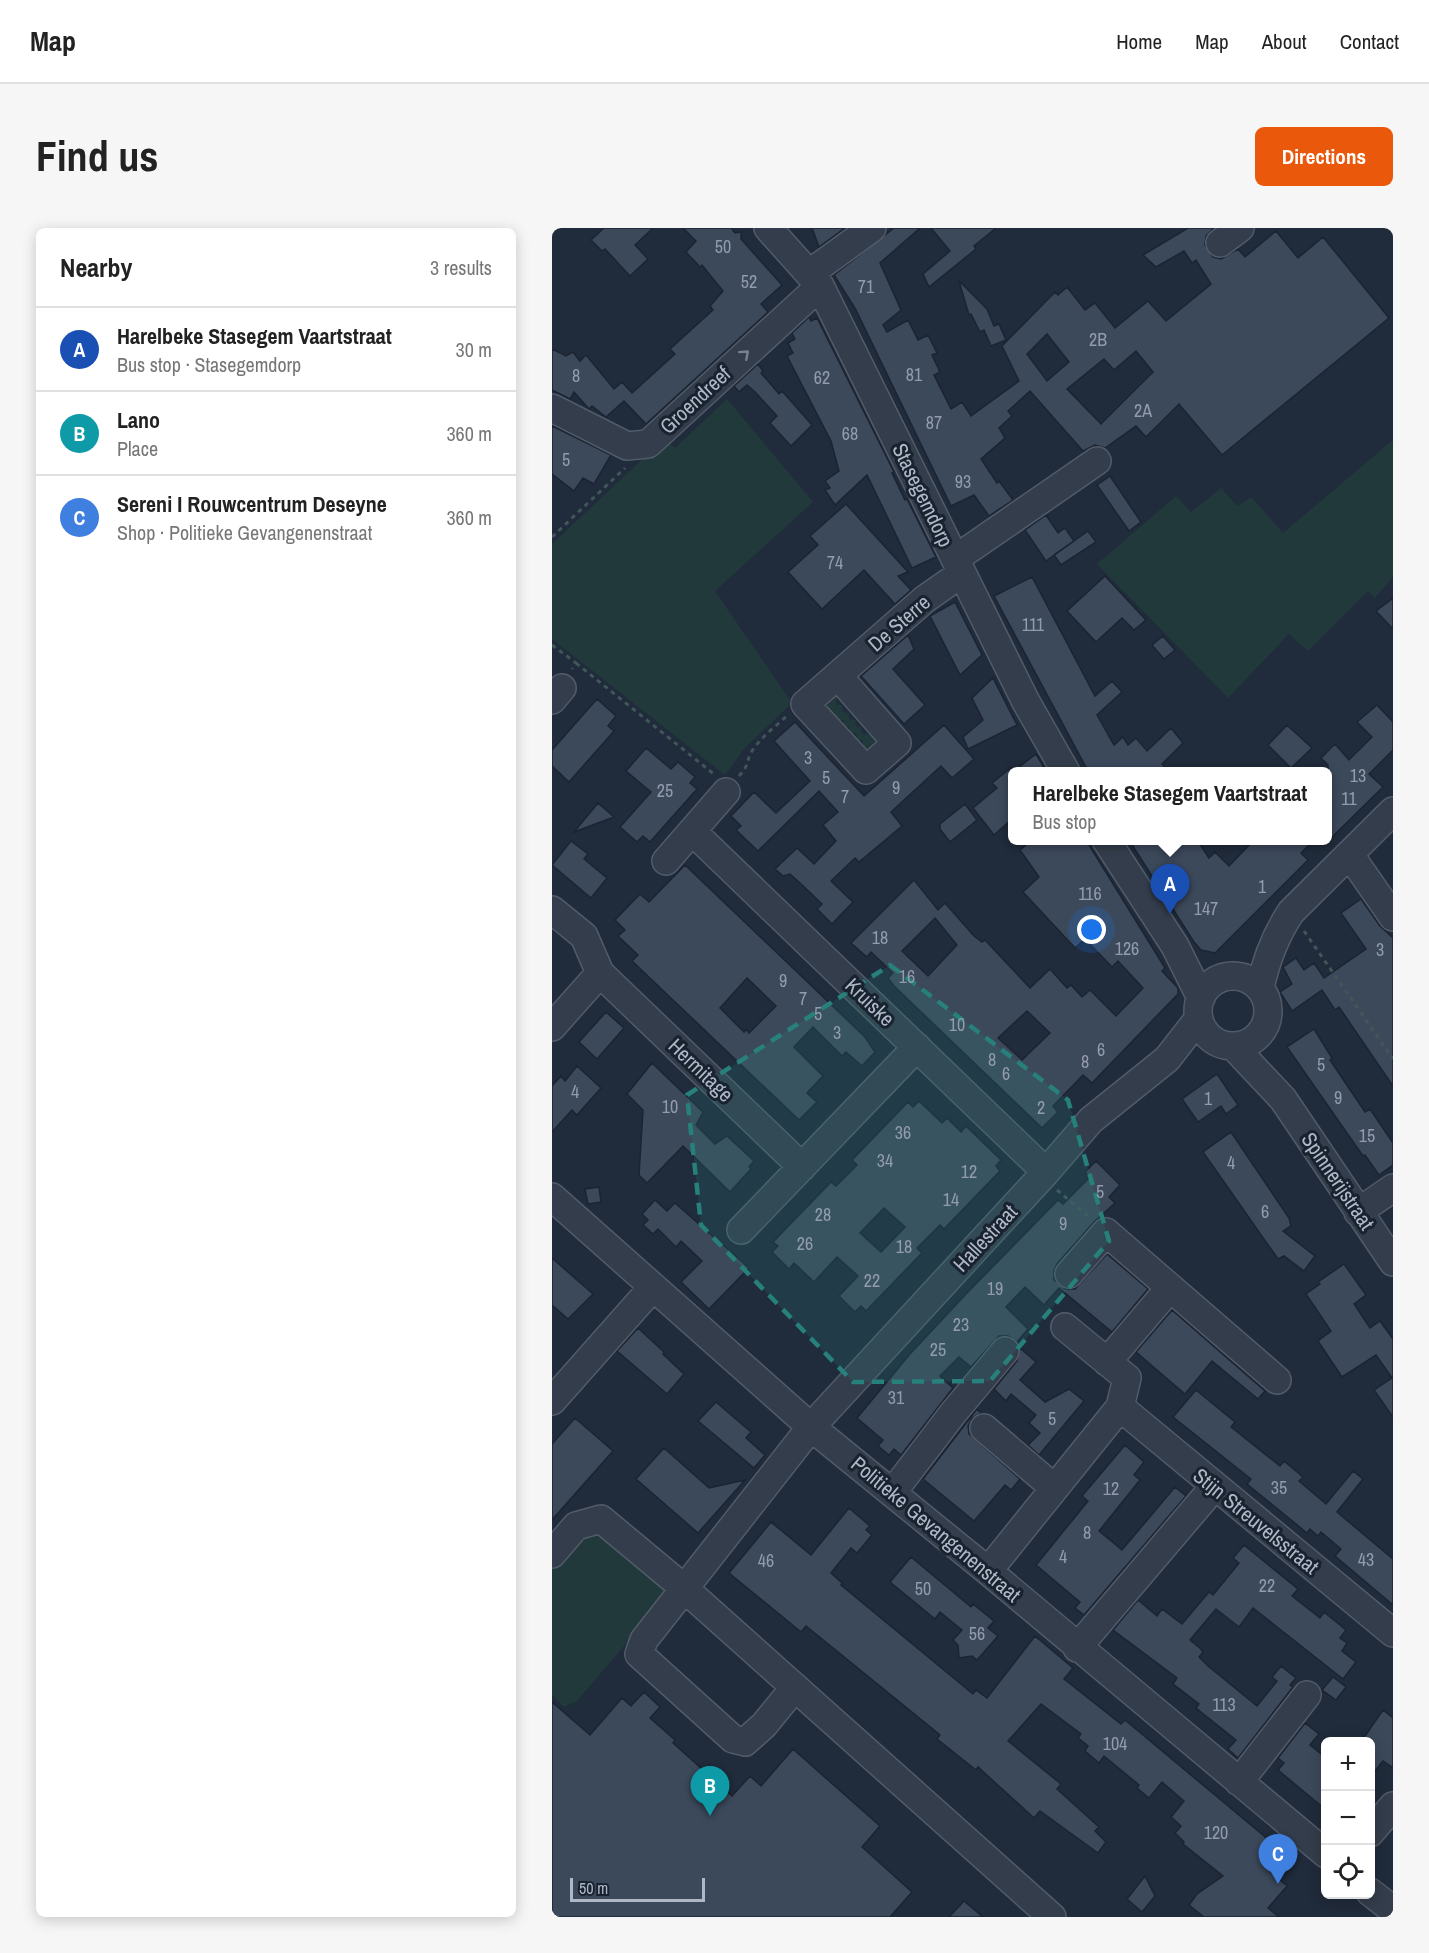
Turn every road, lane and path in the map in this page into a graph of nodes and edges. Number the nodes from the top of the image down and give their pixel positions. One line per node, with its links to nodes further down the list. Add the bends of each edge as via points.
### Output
1 (768, 228): 3 (street, Stasegemdorp)
2 (872, 228): 3 (street, Groendreef)
3 (815, 280): 5 (street, Groendreef, one-way to 3, via 648,444); 8 (street, Stasegemdorp)
4 (552, 408): 5 (street, Groendreef, via 627,446)
5 (639, 446): 7 (path, via 628,465)
6 (1097, 461): 8 (street, De Sterre)
7 (552, 537)
8 (958, 566): 10 (street, De Sterre); 12 (street, Stasegemdorp, via 1026,702)
9 (576, 663): 13 (path)
10 (838, 676): 11 (street, De Sterre); 11 (street, via 897,743 866,770)
11 (805, 704): 13 (path, via 796,707 758,743 748,766)
12 (1064, 767)
13 (728, 789): 15 (street)
14 (1393, 811): 17 (street)
15 (693, 832): 18 (street); 29 (street, Kruiske)
16 (1109, 845): 22 (street)
17 (1350, 855): 20 (street); 21 (street)
18 (666, 861)
19 (552, 910): 23 (street, Hermitage, via 584,936)
20 (1393, 917)
21 (1285, 922): 24 (street, via 1256,953); 31 (path)
22 (1175, 946): 24 (street); 25 (street)
23 (600, 973): 26 (street); 33 (street, Hermitage)
24 (1242, 981): 25 (street, via 1208,988); 27 (street, via 1268,1010)
25 (1200, 1008): 28 (street, via 1203,1028); 30 (street, Hallestraat)
26 (552, 1027)
27 (1262, 1032): 28 (street, via 1245,1045); 32 (street, Spinnerijstraat)
28 (1225, 1044): 30 (street, Hallestraat); 32 (street, Spinnerijstraat)
29 (917, 1047): 33 (street); 34 (street, Kruiske)
30 (1167, 1059): 34 (street, Hallestraat, via 1091,1120)
31 (1393, 1059)
32 (1283, 1099): 37 (street, Spinnerijstraat)
33 (802, 1167): 38 (street)
34 (1047, 1172): 39 (path, via 1054,1187); 50 (street, Hallestraat)
35 (1393, 1188): 37 (street)
36 (552, 1197): 42 (street, Politieke Gevangenenstraat)
37 (1358, 1212): 40 (street, Spinnerijstraat)
38 (741, 1230)
39 (1106, 1232): 41 (street); 43 (street)
40 (1393, 1262)
41 (1069, 1274)
42 (653, 1287): 48 (street); 50 (street, Politieke Gevangenenstraat)
43 (1169, 1289): 46 (street); 47 (street)
44 (1065, 1327): 46 (street)
45 (1005, 1351): 54 (street)
46 (1107, 1362): 49 (street, via 1126,1378)
47 (1277, 1380)
48 (552, 1401)
49 (1120, 1407): 52 (street); 53 (street, Stijn Streuvelsstraat)
50 (811, 1427): 54 (street, Politieke Gevangenenstraat); 57 (street, Hallestraat)
51 (984, 1428): 52 (street)
52 (1053, 1486): 56 (street)
53 (1214, 1487): 58 (street, Stijn Streuvelsstraat); 59 (street)
54 (892, 1493): 56 (street, Politieke Gevangenenstraat)
55 (552, 1554): 57 (street, via 576,1527 601,1519)
56 (988, 1571): 59 (street, Politieke Gevangenenstraat)
57 (685, 1589): 60 (street); 60 (street, Hallestraat, via 644,1640 639,1654 733,1739 745,1742)
58 (1393, 1633)
59 (1077, 1648): 62 (street, Politieke Gevangenenstraat)
60 (795, 1687): 68 (street)
61 (1307, 1695): 62 (street)
62 (1239, 1782): 65 (street, Politieke Gevangenenstraat)
63 (1393, 1806): 64 (street)
64 (1375, 1828)
65 (1321, 1850)
66 (1375, 1895): 67 (street)
67 (1393, 1911)
68 (1052, 1917)

